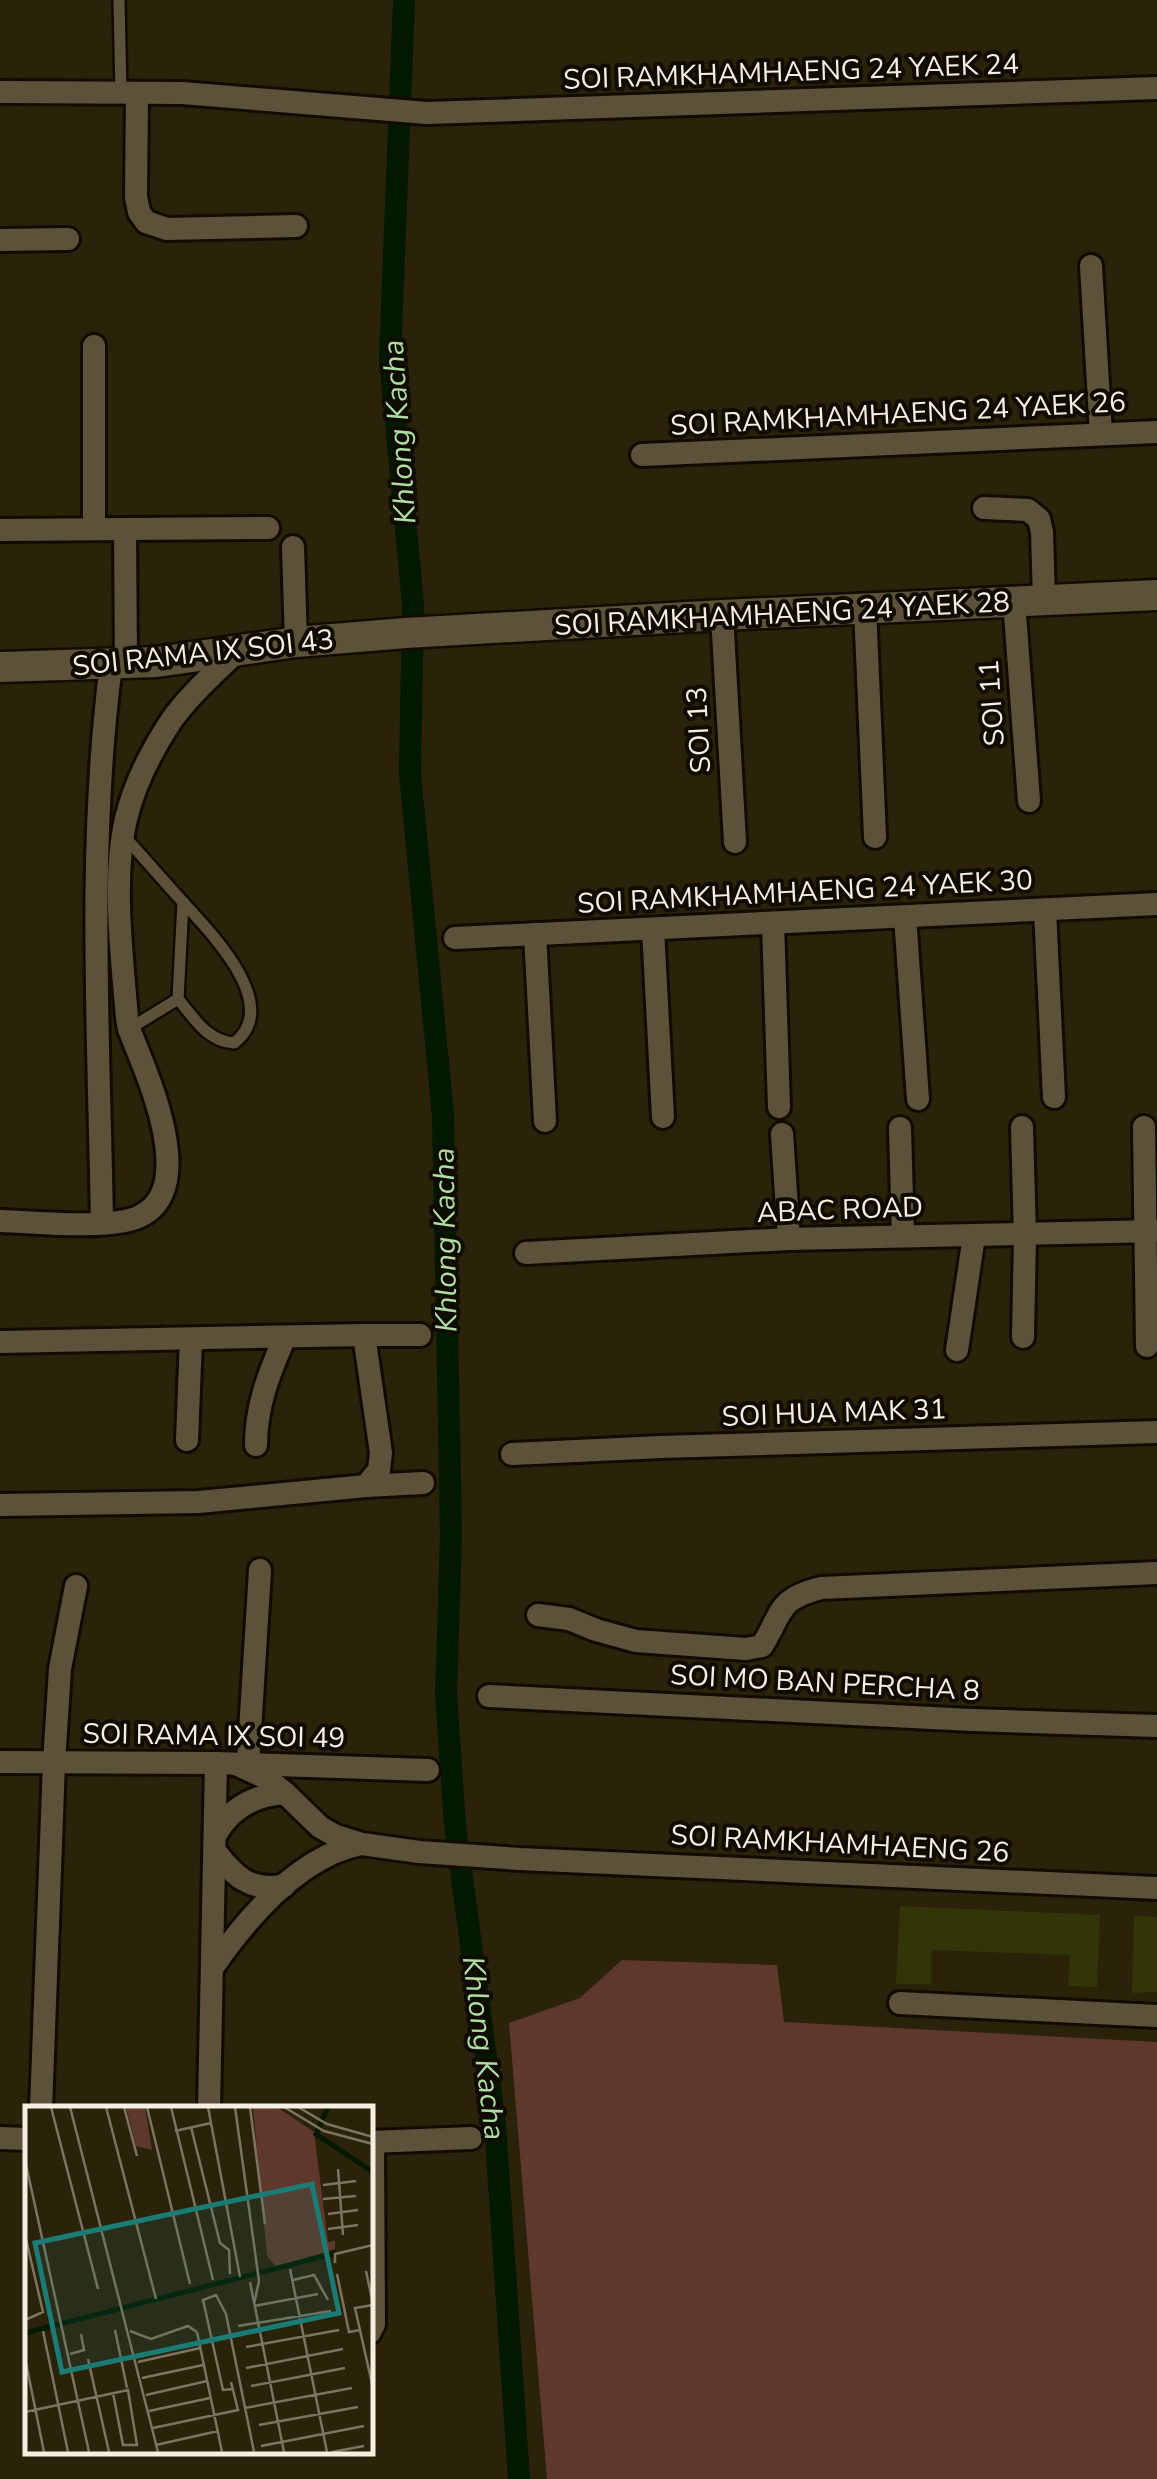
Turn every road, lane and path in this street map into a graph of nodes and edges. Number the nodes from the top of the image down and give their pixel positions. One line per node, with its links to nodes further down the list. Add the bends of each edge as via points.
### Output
1 (118, 0): 4 (lane)
2 (1157, 88): 4 (street, SOI RAMKHAMHAENG 24 YAEK 24, via 427,112)
3 (0, 92): 4 (street, SOI RAMKHAMHAENG 24 YAEK 24)
4 (129, 93): 5 (street, via 136,198 146,222 168,229)
5 (296, 226)
6 (68, 239): 7 (street)
7 (0, 240)
8 (1090, 266): 11 (street)
9 (94, 346): 15 (street)
10 (1157, 432): 11 (street, SOI RAMKHAMHAENG 24 YAEK 26)
11 (1102, 434): 12 (street, SOI RAMKHAMHAENG 24 YAEK 26)
12 (642, 455)
13 (984, 508): 20 (street, SOI 11, via 1028,510 1039,519)
14 (268, 528): 16 (street)
15 (94, 529): 16 (street); 17 (street)
16 (125, 529): 26 (street)
17 (0, 530)
18 (293, 547): 24 (street)
19 (1157, 594): 20 (street, SOI RAMKHAMHAENG 24 YAEK 28)
20 (1029, 600): 21 (street, SOI RAMKHAMHAENG 24 YAEK 28); 30 (street, SOI 11)
21 (864, 608): 22 (street, SOI RAMKHAMHAENG 24 YAEK 28); 32 (street)
22 (722, 614): 23 (street, SOI RAMKHAMHAENG 24 YAEK 28); 33 (street, SOI 13)
23 (406, 633): 24 (street, SOI RAMA IX SOI 43)
24 (296, 642): 25 (street, SOI RAMA IX SOI 43)
25 (239, 648): 26 (street, SOI RAMA IX SOI 43); 29 (street, via 172,720)
26 (118, 664): 27 (street, SOI RAMA IX SOI 43); 28 (street)
27 (0, 667)
28 (100, 784): 29 (street); 44 (street)
29 (136, 786): 31 (street)
30 (1028, 801)
31 (124, 836): 34 (lane); 43 (street, via 120,931)
32 (875, 837)
33 (734, 842)
34 (183, 902): 42 (lane); 42 (lane, via 239,974 249,998 246,1035 234,1044 220,1042)
35 (1157, 904): 36 (street, SOI RAMKHAMHAENG 24 YAEK 30)
36 (1045, 910): 37 (street, SOI RAMKHAMHAENG 24 YAEK 30); 45 (street)
37 (905, 916): 38 (street, SOI RAMKHAMHAENG 24 YAEK 30); 46 (street)
38 (773, 923): 39 (street, SOI RAMKHAMHAENG 24 YAEK 30); 47 (street)
39 (652, 929): 40 (street, SOI RAMKHAMHAENG 24 YAEK 30); 48 (street)
40 (535, 934): 41 (street, SOI RAMKHAMHAENG 24 YAEK 30); 49 (street)
41 (455, 938)
42 (178, 999): 43 (lane)
43 (130, 1029): 44 (street); 55 (street, via 158,1104 168,1161 164,1185 145,1214)
44 (99, 1032): 55 (street)
45 (1054, 1097)
46 (918, 1099)
47 (780, 1107)
48 (663, 1117)
49 (544, 1121)
50 (1022, 1127): 59 (street)
51 (900, 1128): 57 (street)
52 (1144, 1128): 56 (street)
53 (782, 1134): 60 (street)
54 (0, 1222): 55 (street)
55 (102, 1223)
56 (1151, 1232): 59 (street, ABAC ROAD); 68 (street)
57 (903, 1236): 58 (street, ABAC ROAD); 60 (street, ABAC ROAD)
58 (974, 1236): 59 (street, ABAC ROAD); 69 (street)
59 (1025, 1236): 64 (street)
60 (789, 1239): 61 (street, ABAC ROAD)
61 (526, 1253)
62 (364, 1335): 63 (street); 65 (street); 75 (street, via 381,1452 379,1470)
63 (420, 1336)
64 (1024, 1336)
65 (285, 1337): 66 (street); 72 (street, via 261,1399)
66 (191, 1338): 67 (street); 71 (street)
67 (0, 1342)
68 (1147, 1346)
69 (957, 1350)
70 (1157, 1432): 73 (street, SOI HUA MAK 31)
71 (187, 1440)
72 (256, 1445)
73 (512, 1454)
74 (423, 1483): 75 (street)
75 (366, 1486): 76 (street, via 199,1502)
76 (0, 1505)
77 (260, 1570): 85 (street)
78 (1157, 1572): 80 (street, SOI MO BAN PERCHA 8, via 821,1588 784,1604 762,1646 746,1649 636,1641)
79 (76, 1586): 84 (street, via 60,1669)
80 (538, 1616)
81 (490, 1696): 82 (street, SOI MO BAN PERCHA 8)
82 (1157, 1726)
83 (0, 1762): 84 (street, SOI RAMA IX SOI 49)
84 (54, 1763): 85 (street, SOI RAMA IX SOI 49); 95 (street)
85 (233, 1764): 86 (street, SOI RAMA IX SOI 49); 87 (street, SOI RAMKHAMHAENG 26); 88 (street)
86 (428, 1770)
87 (286, 1792): 88 (street, via 246,1803 222,1822); 89 (street, SOI RAMKHAMHAENG 26, via 320,1827)
88 (215, 1844): 90 (street, via 227,1866 249,1884); 92 (street)
89 (362, 1844): 90 (street, via 332,1853); 91 (street, SOI RAMKHAMHAENG 26, via 520,1858)
90 (284, 1886): 92 (street)
91 (1157, 1888)
92 (213, 1967): 96 (street)
93 (900, 2002): 94 (street)
94 (1157, 2016)
95 (40, 2106)
96 (210, 2106)
97 (0, 2138): 99 (street)
98 (470, 2138): 100 (street)
99 (25, 2139)
100 (372, 2142): 101 (street)
101 (372, 2328)

